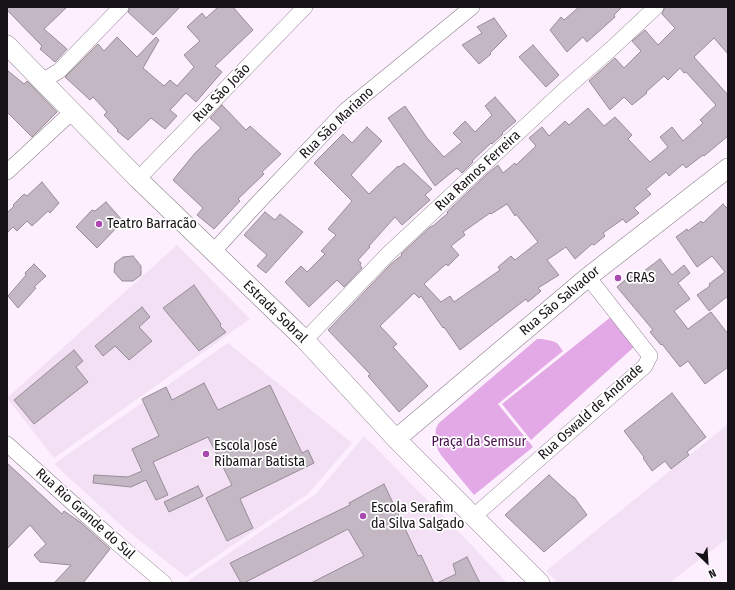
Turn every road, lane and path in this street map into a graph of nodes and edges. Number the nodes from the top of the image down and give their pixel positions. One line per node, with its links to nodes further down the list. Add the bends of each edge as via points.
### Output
1 (120, 7): 6 (street, via 59,71)
2 (305, 7): 10 (street, Rua São João)
3 (472, 7): 11 (street, Rua São Mariano, via 346,110)
4 (656, 7): 13 (street, Rua Ramos Ferreira, via 389,253)
5 (7, 45): 6 (street, Estrada Sobral)
6 (42, 81): 7 (street, Estrada Sobral)
7 (72, 112): 9 (street); 10 (street, Estrada Sobral)
8 (728, 168): 12 (street, Rua São Salvador)
9 (7, 172)
10 (138, 179): 11 (street, Estrada Sobral)
11 (213, 252): 13 (street, Estrada Sobral)
12 (588, 277): 14 (street, Rua São Salvador); 16 (street, Rua Oswald de Andrade, via 650,356 645,366)
13 (305, 340): 14 (street, Estrada Sobral)
14 (396, 439): 16 (street, Estrada Sobral)
15 (7, 444): 17 (street, Rua Rio Grande do Sul)
16 (473, 517): 18 (street, Estrada Sobral)
17 (164, 583)
18 (540, 583)

